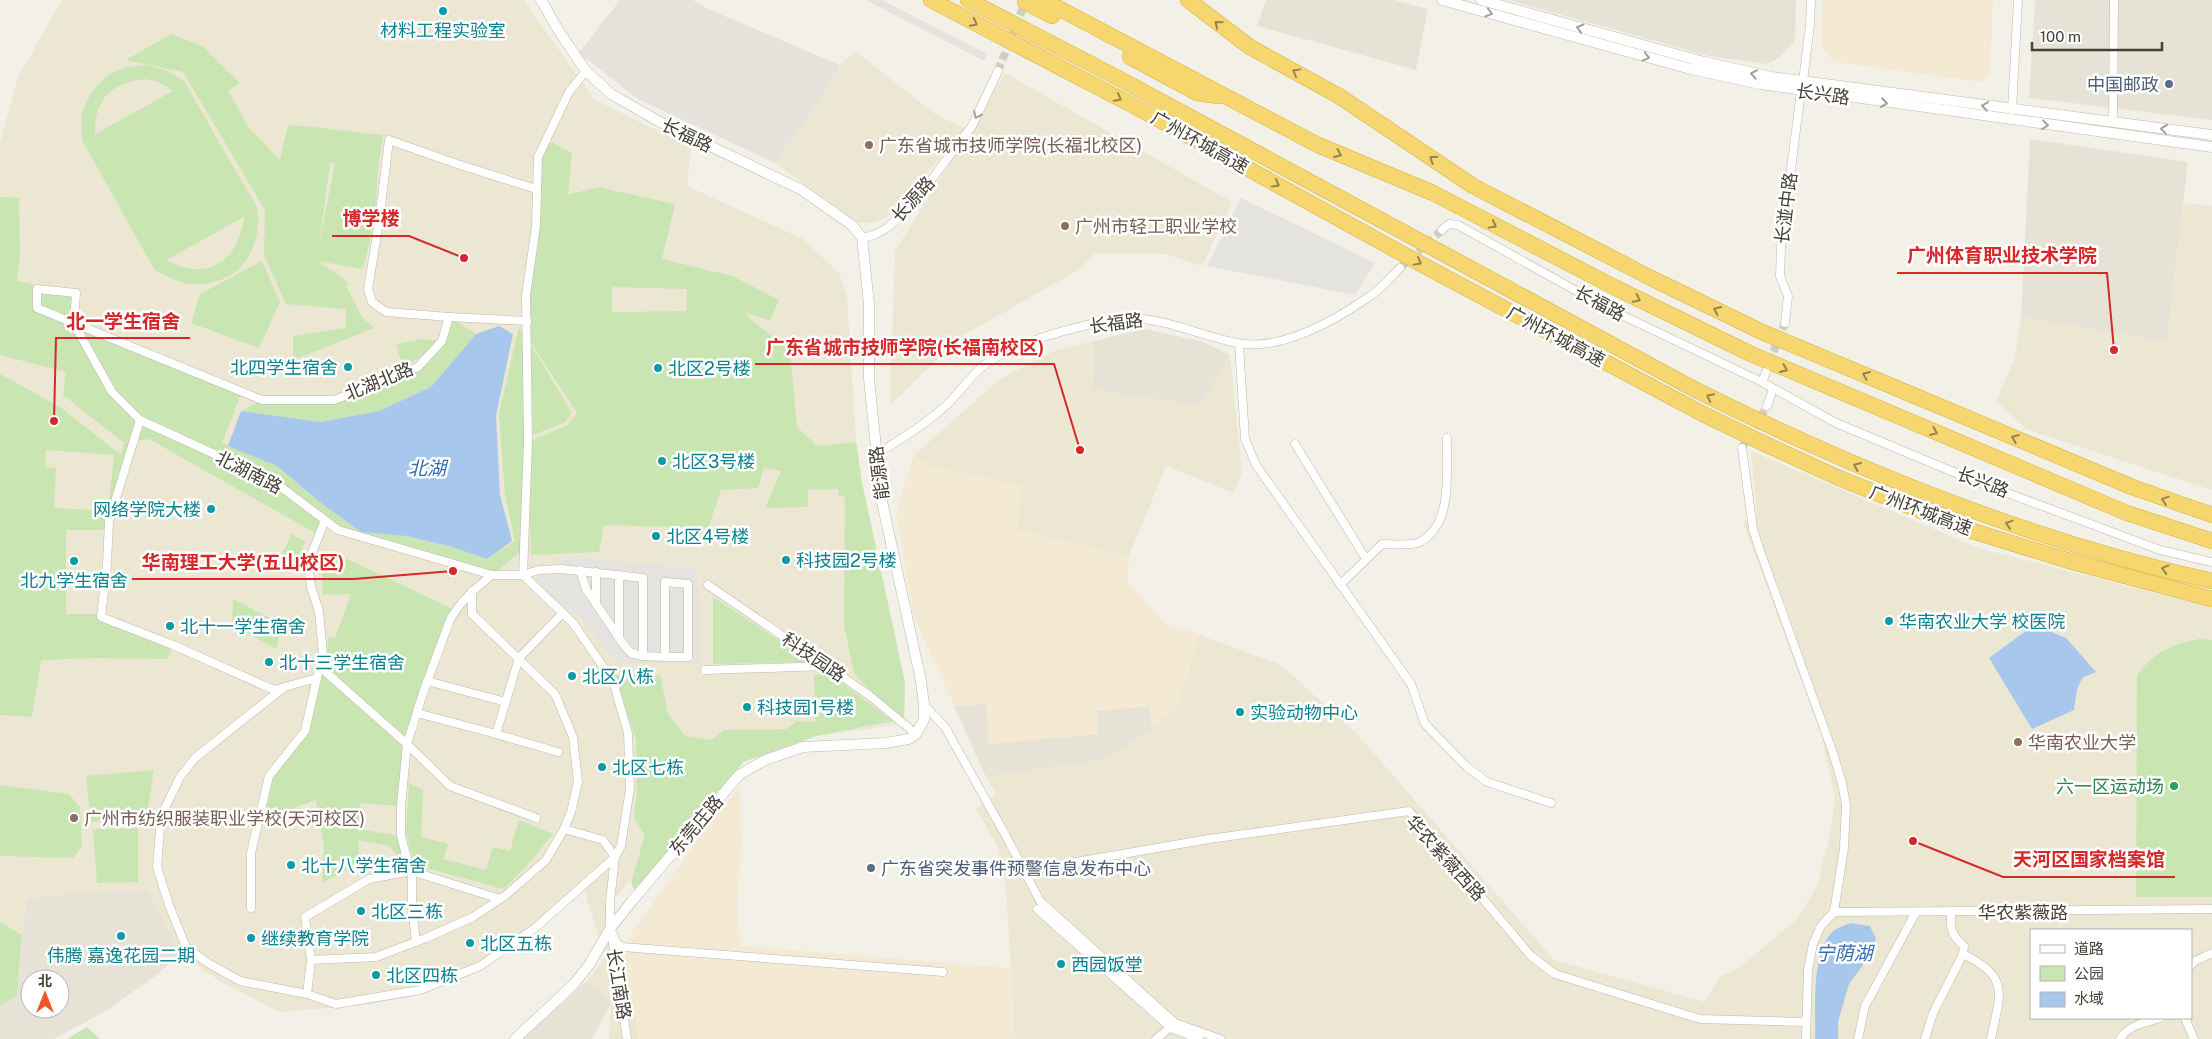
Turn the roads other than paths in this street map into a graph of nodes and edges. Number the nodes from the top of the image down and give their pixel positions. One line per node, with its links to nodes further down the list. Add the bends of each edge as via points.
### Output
1 (541, 0): 12 (street, 长福路)
2 (931, 0): 53 (highway, 广州环城高速, one-way to 53, via 1100,88 1432,270 1757,440 1847,482 1966,529 2076,563)
3 (968, 0): 49 (highway, 广州环城高速, one-way to 3, via 2119,557 1968,510 1773,429)
4 (1043, 0): 16 (highway)
5 (1188, 0): 39 (highway, one-way to 5, via 2108,478 1762,332 1692,298 1473,186 1339,96 1250,47)
6 (1442, 0): 14 (street, 长兴路, one-way to 14, via 1687,68)
7 (1481, 0): 14 (street, 长兴路, one-way to 7)
8 (1811, 0): 14 (street, 长湴中路)
9 (2018, 0): 15 (street)
10 (2114, 0): 18 (street)
11 (1025, 2): 16 (highway, via 1197,93 1218,96)
12 (586, 71): 21 (street, via 569,92 538,157); 23 (street, 长福路, via 628,105 802,190 853,226)
13 (998, 71): 23 (street, 长源路, one-way to 23, via 972,126 913,204 887,228)
14 (1802, 86): 15 (street, 长兴路, one-way to 14); 17 (street, 长兴路, one-way to 17); 27 (street, 长湴中路, via 1781,247 1780,276 1788,296)
15 (2012, 110): 17 (street); 18 (street, 长兴路)
16 (1270, 118): 41 (highway, one-way to 41, via 1326,148 1433,193 1751,354 2127,513)
17 (2018, 121): 20 (street, 长兴路, one-way to 20)
18 (2113, 123): 19 (street, 长兴路, one-way to 18)
19 (2212, 135)
20 (2212, 147)
21 (536, 189): 25 (street, via 389,140 368,289 372,302 386,312); 26 (street, via 536,226 526,295)
22 (1442, 230): 31 (street, 长福路, via 1449,224 1458,225 1607,308)
23 (862, 238): 38 (street, 能源路, via 868,279 869,379)
24 (1400, 268): 29 (street, 长福路, via 1371,296 1332,320 1295,337)
25 (449, 316): 26 (street); 28 (street, 北湖北路, via 442,341 418,367 334,400 262,400)
26 (527, 322): 47 (street, via 528,442)
27 (1785, 323)
28 (74, 324): 28 (street, via 37,308 37,289 76,293); 34 (street, 北湖南路, via 112,392)
29 (1239, 344): 38 (street, 长福路, via 1150,318 1107,320 1058,333 1018,346 988,362 943,408 914,431); 51 (street, via 1245,439 1256,465)
30 (1766, 372): 31 (street)
31 (1762, 382): 32 (street, 长兴路)
32 (1773, 389): 33 (street); 43 (street, 长兴路, via 1836,423 1975,481 2160,550)
33 (1767, 406)
34 (140, 420): 40 (street, 北湖南路, via 273,481); 65 (street, via 109,521 101,617 274,690)
35 (1447, 438): 42 (street, via 1444,511 1436,529 1419,543 1382,544)
36 (1295, 444): 42 (street)
37 (1742, 448): 82 (street, via 1753,528 1842,783 1846,805 1844,848)
38 (876, 454): 67 (street, 能源路, via 881,497)
39 (2212, 515)
40 (325, 520): 46 (street, 北湖南路, via 338,530); 61 (street, via 308,563 319,611 323,654)
41 (2212, 540)
42 (1366, 559): 51 (street)
43 (2212, 562)
44 (580, 570): 45 (street, 北湖南路); 47 (street, 北湖南路, via 539,570); 54 (street, via 586,589)
45 (596, 572): 48 (street, 北湖南路); 54 (street)
46 (492, 575): 47 (street, 北湖南路); 52 (street)
47 (523, 575): 55 (street, 长江南路)
48 (619, 575): 56 (street); 57 (street, 北湖南路, via 643,578)
49 (2212, 581)
50 (708, 585): 60 (street, 科技园路)
51 (1340, 585): 73 (street, via 1411,684 1425,724 1467,768 1487,782)
52 (472, 591): 59 (street, via 472,614); 64 (street, via 450,620)
53 (2212, 599)
54 (596, 604): 56 (street)
55 (563, 613): 59 (street); 76 (street, 长江南路, via 613,681 628,734 630,788 621,846)
56 (619, 638): 57 (street, via 631,653)
57 (643, 656): 58 (street)
58 (665, 657): 58 (street, via 688,657 688,584 665,582)
59 (519, 658): 66 (street); 75 (street, via 555,694 573,737 578,782)
60 (827, 666): 62 (street); 70 (street, 科技园路)
61 (320, 667): 63 (street); 71 (street)
62 (705, 670)
63 (317, 678): 65 (street); 80 (street, via 305,731 269,776 251,853)
64 (427, 681): 66 (street); 68 (street)
65 (284, 688): 92 (street, via 195,758 180,777 160,816 157,867 186,947 240,981)
66 (506, 702): 69 (street)
67 (924, 705): 70 (street, via 924,720); 78 (street, via 945,727)
68 (417, 713): 69 (street); 71 (street)
69 (496, 734): 72 (street)
70 (916, 734): 85 (street, 东莞庄路, via 886,743 803,747 751,766 730,785)
71 (407, 744): 74 (street, via 450,786); 77 (street, via 401,836)
72 (558, 752)
73 (1552, 803)
74 (536, 818)
75 (564, 829): 76 (street, via 603,840); 79 (street, via 546,860)
76 (615, 857): 85 (street, 长江南路); 92 (street, via 535,928 480,966 420,990 365,1000 336,1004)
77 (411, 871): 79 (street); 86 (street); 89 (street, via 370,880 305,916)
78 (1024, 871): 95 (street, 华农紫薇西路, via 1209,839 1409,811 1531,956 1556,974 1700,1020); 96 (street, via 1039,905)
79 (500, 899): 86 (street, via 473,917)
80 (251, 908)
81 (2212, 909): 84 (street, 华农紫薇路)
82 (1834, 912): 83 (street, 华农紫薇路); 95 (street, via 1821,926 1813,944 1808,970)
83 (1916, 912): 84 (street, 华农紫薇路); 103 (street, via 1865,1006)
84 (1951, 912): 88 (street, via 1950,926 1954,938 1964,946)
85 (610, 929): 91 (street, via 622,947); 97 (street, 东莞庄路, via 573,985); 98 (street, 长江南路)
86 (416, 942): 89 (street, via 376,957)
87 (2212, 953): 90 (street)
88 (1963, 954): 104 (street); 105 (street, via 1994,974 2000,986)
89 (311, 960): 92 (street)
90 (2192, 964)
91 (943, 972)
92 (307, 994)
93 (2156, 1019): 106 (street, via 2138,1024 2123,1033)
94 (2185, 1019): 107 (street)
95 (1806, 1022): 102 (street)
96 (1173, 1025): 99 (street); 100 (street); 101 (street)
97 (516, 1039)
98 (627, 1039)
99 (1156, 1039)
100 (1199, 1039)
101 (1220, 1039)
102 (1806, 1039)
103 (1858, 1039)
104 (1925, 1039)
105 (1991, 1039)
106 (2120, 1039)
107 (2194, 1039)

